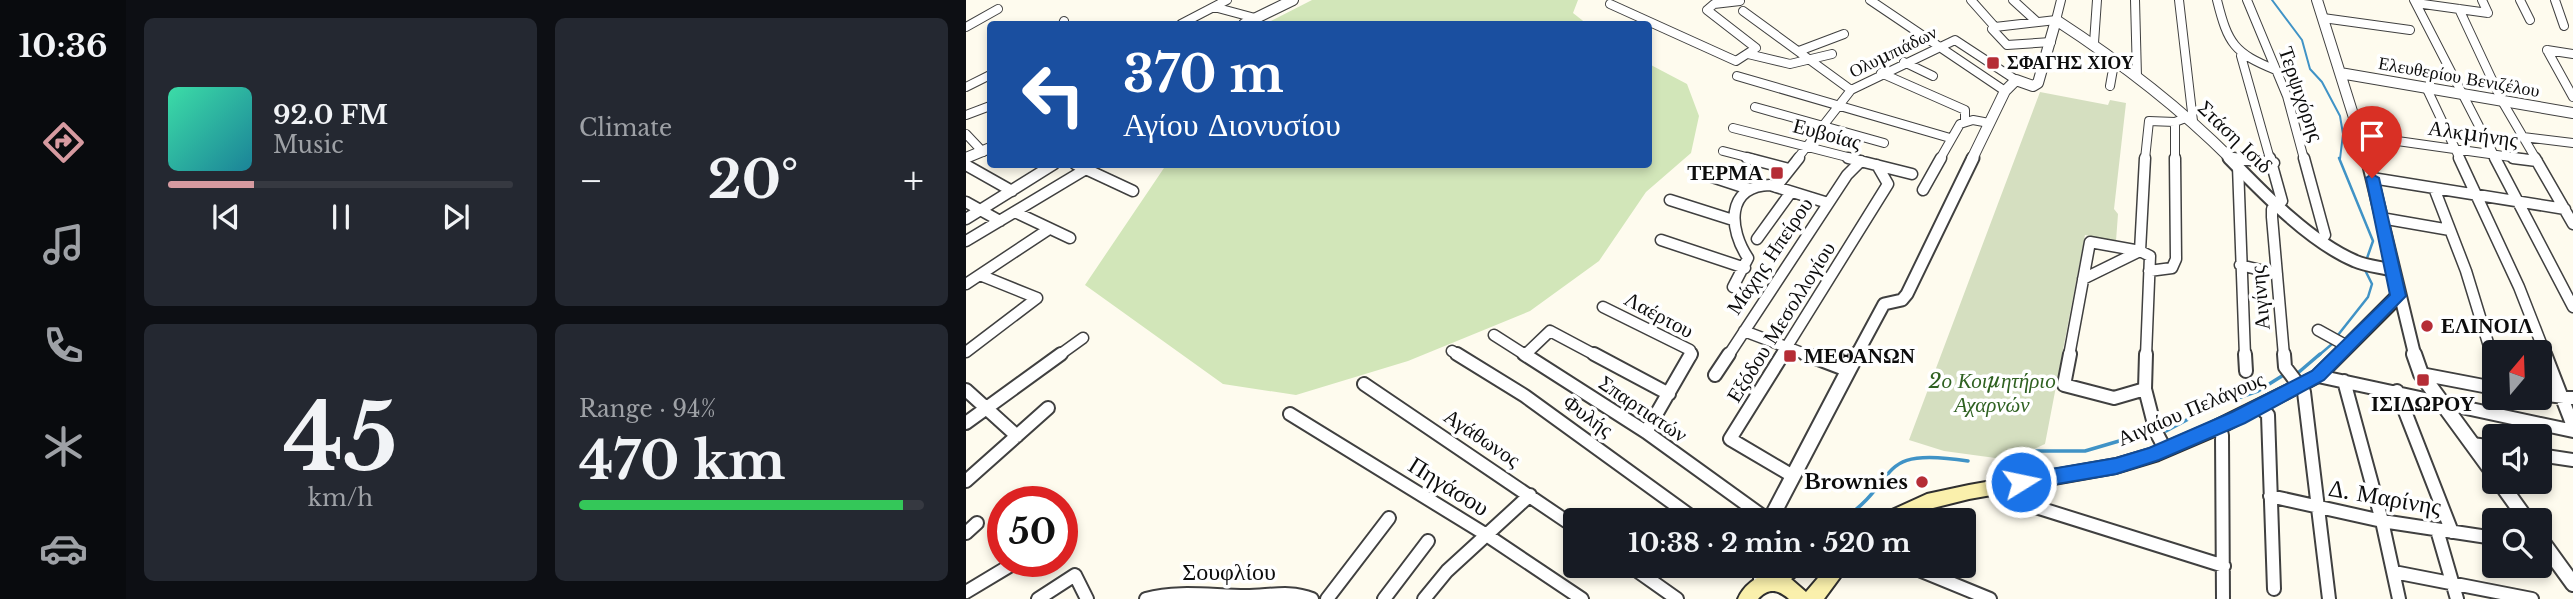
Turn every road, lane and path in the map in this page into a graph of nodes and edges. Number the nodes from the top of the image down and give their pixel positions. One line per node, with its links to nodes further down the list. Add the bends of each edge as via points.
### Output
1 (1227, 0): 20 (street)
2 (1293, 0): 25 (street)
3 (1870, 0): 42 (street)
4 (1971, 0): 35 (street)
5 (2013, 0): 33 (street)
6 (2097, 0): 41 (street)
7 (2135, 0): 57 (street)
8 (2179, 0): 72 (street)
9 (2217, 0): 47 (street, via 2228,43)
10 (2248, 0): 51 (street, Τερψιχόρης)
11 (2317, 0): 26 (street)
12 (2482, 0): 22 (street, via 2488,13)
13 (2520, 0): 29 (street)
14 (2555, 0): 36 (street)
15 (1740, 1): 44 (street, via 1714,4 1707,10 1756,48)
16 (2058, 1): 28 (street)
17 (2415, 2): 19 (street); 64 (street)
18 (1609, 4): 32 (street)
19 (2446, 4): 22 (street)
20 (1214, 7): 25 (street); 30 (street)
21 (998, 9): 27 (street)
22 (2459, 9): 66 (street)
23 (1742, 11): 43 (street)
24 (966, 15): 27 (street)
25 (1255, 18): 31 (street)
26 (2323, 18): 38 (street); 52 (street)
27 (978, 19): 37 (street)
28 (2056, 20): 33 (street); 40 (street); 41 (street, Στάση Ισιδ)
29 (2530, 20)
30 (1187, 21)
31 (1250, 21)
32 (1647, 21)
33 (2036, 21): 35 (street)
34 (1652, 23): 44 (street, via 1736,61)
35 (1995, 26): 40 (street, via 1994,34 2007,45)
36 (2564, 26)
37 (966, 27)
38 (2410, 30)
39 (1844, 34): 43 (street)
40 (2051, 42): 58 (street, via 2037,85)
41 (2094, 43): 48 (street, Στάση Ισιδ)
42 (1938, 46): 50 (street, Ολυμπιάδων); 58 (street, Ολυμπιάδων, via 1955,40); 63 (street)
43 (1799, 51): 49 (street)
44 (1748, 54): 49 (street, via 1788,64)
45 (1832, 54): 49 (street)
46 (2573, 54): 65 (street, via 2547,50)
47 (2241, 56): 51 (street); 93 (street)
48 (2115, 58): 57 (street, Στάση Ισιδ); 59 (street)
49 (1815, 62): 62 (street)
50 (1904, 62): 53 (street, Ολυμπιάδων); 56 (street)
51 (2276, 70): 130 (street, Τερψιχόρης, via 2303,148 2325,235)
52 (2340, 72): 61 (street, Ελευθερίου Βενιζέλου); 79 (street)
53 (1881, 73): 62 (street, Ολυμπιάδων); 73 (street, via 1965,110)
54 (987, 76): 60 (street)
55 (1737, 76): 67 (street)
56 (1933, 76)
57 (2137, 76): 72 (street, Στάση Ισιδ)
58 (2016, 80): 63 (street)
59 (2110, 86)
60 (966, 87)
61 (2426, 87): 64 (street, Ελευθερίου Βενιζέλου); 85 (street)
62 (1851, 90): 67 (street, Ολυμπιάδων)
63 (2005, 91): 75 (street)
64 (2461, 93): 66 (street, Ελευθερίου Βενιζέλου); 88 (street)
65 (2573, 97)
66 (2502, 100): 70 (street, Ελευθερίου Βενιζέλου); 80 (street)
67 (1840, 105): 76 (street, Ολυμπιάδων); 81 (street)
68 (987, 107): 71 (street)
69 (1755, 107): 76 (street)
70 (2573, 113)
71 (966, 115)
72 (2190, 119): 74 (street); 89 (street, Στάση Ισιδ)
73 (1965, 120): 75 (street); 81 (street)
74 (2175, 122): 132 (street, via 2154,120 2147,125); 136 (street, via 2176,259 2172,268)
75 (1989, 123): 155 (street, via 1907,294 1902,300 1884,303)
76 (1825, 125): 82 (street); 84 (street, Ολυμπιάδων)
77 (1733, 128): 84 (street, Ευβοίας)
78 (966, 134): 86 (street)
79 (2362, 136): 85 (street, Αλκμήνης); 103 (street)
80 (2523, 137): 83 (street); 92 (street)
81 (1950, 138): 107 (street)
82 (1884, 143)
83 (2573, 143)
84 (1807, 147): 91 (street, Ευβοίας); 100 (street, Ολυμπιάδων)
85 (2454, 149): 88 (street, Αλκμήνης); 111 (street)
86 (987, 150): 90 (street)
87 (1723, 151): 100 (street)
88 (2493, 155): 92 (street, Αλκμήνης); 114 (street)
89 (2228, 157): 93 (street); 96 (street, Στάση Ισιδ)
90 (966, 158)
91 (1861, 161): 95 (street, Ευβοίας); 115 (street, Μάχης Ηπείρου)
92 (2536, 161): 117 (street)
93 (2274, 163): 116 (street, via 2282,201)
94 (966, 165): 108 (street)
95 (1877, 165): 102 (street, Ευβοίας); 151 (street, Εξόδου Μεσολλογίου, via 1888,184)
96 (2238, 166): 116 (street, Στάση Ισιδ); 133 (street)
97 (1048, 168): 108 (street)
98 (1077, 168): 119 (street)
99 (1084, 168): 109 (street)
100 (1788, 169): 104 (street, Ολυμπιάδων)
101 (1698, 172): 106 (street)
102 (1912, 174)
103 (2372, 178): 105 (street); 120 (street)
104 (1776, 187): 106 (street); 110 (street)
105 (2434, 188): 111 (street); 126 (street)
106 (1749, 189): 122 (street)
107 (1923, 190)
108 (1012, 191): 118 (street)
109 (1133, 191)
110 (1791, 192): 115 (street); 128 (street)
111 (2477, 195): 114 (street); 169 (street)
112 (1670, 201): 122 (street)
113 (966, 202): 118 (street)
114 (2522, 202): 117 (street); 143 (street)
115 (1828, 203): 146 (street, Μάχης Ηπείρου)
116 (2278, 205): 130 (street, Στάση Ισιδ); 137 (street, Αιγίνης, via 2272,209)
117 (2565, 209): 124 (street)
118 (981, 211): 121 (street); 123 (street)
119 (1015, 212): 123 (street); 125 (street)
120 (2382, 218): 126 (street); 135 (street)
121 (966, 219)
122 (1733, 220): 134 (street, via 1737,242 1748,258)
123 (1000, 221): 131 (street)
124 (2573, 223)
125 (1049, 229): 127 (street); 138 (street)
126 (2450, 230): 149 (street)
127 (1070, 237)
128 (1757, 239)
129 (1661, 240): 134 (street)
130 (2321, 240): 135 (street, Στάση Ισιδ, via 2357,262)
131 (966, 241)
132 (2140, 251): 136 (street, via 2150,256); 139 (street); 139 (street, via 2090,242)
133 (2240, 265): 137 (street); 156 (street)
134 (1745, 268): 141 (street)
135 (2392, 270): 142 (street)
136 (2149, 271): 164 (street)
137 (2277, 274): 162 (street, Αιγίνης, via 2285,367)
138 (980, 275): 140 (street); 153 (street, via 1037,299)
139 (2083, 279): 164 (street, via 2064,385 2115,398)
140 (966, 284)
141 (1733, 287)
142 (2398, 296): 150 (main road, Αιγαίου Πελάγους); 157 (street)
143 (2572, 303)
144 (1603, 307): 167 (street, Λαέρτου, via 1690,350 1691,358)
145 (2318, 330): 150 (street)
146 (1744, 331): 151 (street); 158 (street, Μάχης Ηπείρου)
147 (1494, 335): 154 (street, Σπαρτιατών)
148 (1083, 338): 173 (street)
149 (2487, 340)
150 (2347, 346): 159 (main road, Αιγαίου Πελάγους)
151 (1788, 348): 155 (street); 187 (street, Εξόδου Μεσολλογίου, via 1730,439)
152 (1452, 351): 192 (street, Φυλής, via 1525,396)
153 (966, 352)
154 (1525, 355): 167 (street, via 1550,331); 179 (street, Σπαρτιατών)
155 (1847, 370): 187 (street)
156 (2246, 371)
157 (2421, 374): 163 (street); 171 (street)
158 (1715, 375)
159 (2318, 376): 160 (street); 162 (main road, Αιγαίου Πελάγους)
160 (2344, 381): 166 (street); 199 (street)
161 (1364, 384): 190 (street, Αγάθωνος)
162 (2300, 385): 172 (main road, Αιγαίου Πελάγους); 196 (street, Αιγίνης)
163 (2482, 386)
164 (2145, 389): 183 (street)
165 (966, 390): 173 (street)
166 (2397, 391): 171 (street); 201 (street)
167 (1669, 394): 179 (street, Λαέρτου)
168 (2552, 395): 169 (street)
169 (2560, 396): 170 (street); 178 (street)
170 (2573, 398)
171 (2443, 401): 178 (street); 181 (street)
172 (2260, 407): 177 (main road, Αιγαίου Πελάγους); 191 (street, via 2268,415)
173 (986, 408): 176 (street); 180 (street)
174 (1048, 408): 180 (street)
175 (1290, 414): 203 (street, Πηγάσου)
176 (966, 423)
177 (2216, 428): 183 (main road, Αιγαίου Πελάγους); 207 (street, via 2222,435)
178 (2573, 429)
179 (1646, 432): 193 (street, Σπαρτιατών)
180 (1017, 436): 188 (street)
181 (2472, 444): 182 (street); 185 (street)
182 (2482, 445)
183 (2165, 449): 189 (main road, Αιγαίου Πελάγους, via 2116,466)
184 (2552, 456): 186 (street)
185 (2482, 458)
186 (2573, 460)
187 (1791, 475): 194 (street)
188 (966, 481)
189 (1998, 486): 195 (main road, Αιγαίου Πελάγους, via 1927,502); 207 (street, via 2007,498)
190 (1530, 495): 198 (street, Αγάθωνος); 203 (street)
191 (2270, 496): 196 (street, Δ. Μαρίνης); 216 (street)
192 (1679, 508)
193 (1752, 508)
194 (1775, 508)
195 (1919, 508)
196 (2318, 508): 199 (street, Δ. Μαρίνης); 233 (street, Αιγίνης)
197 (1389, 518): 223 (street)
198 (1563, 518)
199 (2382, 521): 201 (street, Δ. Μαρίνης); 208 (street)
200 (977, 523): 202 (street)
201 (2444, 531): 204 (street, Δ. Μαρίνης); 218 (street)
202 (966, 533)
203 (1485, 534): 225 (street); 226 (street, Πηγάσου)
204 (2482, 536)
205 (1428, 541): 224 (street)
206 (2552, 557): 215 (street)
207 (2224, 566): 232 (street)
208 (2394, 572): 218 (street); 234 (street)
209 (991, 577): 217 (street)
210 (1647, 578): 227 (street)
211 (1758, 578): 228 (main road)
212 (1773, 578): 229 (main road, via 1787,584)
213 (1829, 578): 230 (main road)
214 (1939, 578): 231 (street)
215 (2573, 584)
216 (2274, 589)
217 (966, 592)
218 (2455, 592): 235 (street)
219 (1038, 599): 220 (street, via 1075,575)
220 (1087, 599)
221 (1146, 599): 222 (street, Σουφλίου, via 1190,592 1301,594)
222 (1312, 599)
223 (1327, 599)
224 (1384, 599)
225 (1424, 599)
226 (1582, 599)
227 (1677, 599)
228 (1748, 599)
229 (1800, 599)
230 (1812, 599)
231 (1990, 599)
232 (2223, 599)
233 (2329, 599)
234 (2399, 599)
235 (2532, 599)

